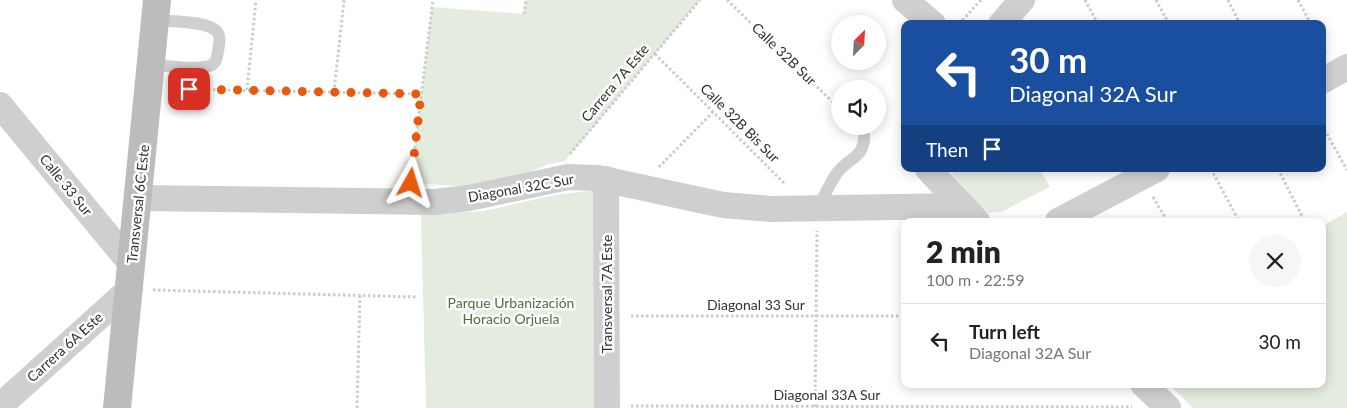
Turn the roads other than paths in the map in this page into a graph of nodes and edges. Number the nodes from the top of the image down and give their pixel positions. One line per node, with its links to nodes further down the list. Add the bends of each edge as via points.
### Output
1 (905, 0): 4 (street)
2 (1022, 0): 5 (street)
3 (156, 10): 7 (street, Transversal 6C Este); 7 (lane, via 214,28 219,35 219,46 217,60 212,66)
4 (928, 20)
5 (1004, 20)
6 (1347, 67): 8 (street)
7 (150, 77): 14 (street, Transversal 6C Este)
8 (1326, 79)
9 (2, 112): 18 (street, Calle 33 Sur)
10 (864, 135): 16 (lane, via 864,147 838,172)
11 (931, 172): 15 (street)
12 (1152, 172): 17 (street)
13 (606, 179): 14 (street, Diagonal 32C Sur, via 568,177 469,198 409,202); 16 (street, Diagonal 32C Sur, via 723,205); 21 (street, Transversal 7A Este)
14 (138, 198): 18 (street, Transversal 6C Este)
15 (969, 214): 16 (street, Diagonal 32C Sur)
16 (815, 216)
17 (1071, 218)
18 (131, 277): 20 (street, Carrera 6A Este); 23 (street, Transversal 6C Este)
19 (1147, 388): 22 (street)
20 (0, 406)
21 (608, 407)
22 (1168, 407)
23 (117, 408)

